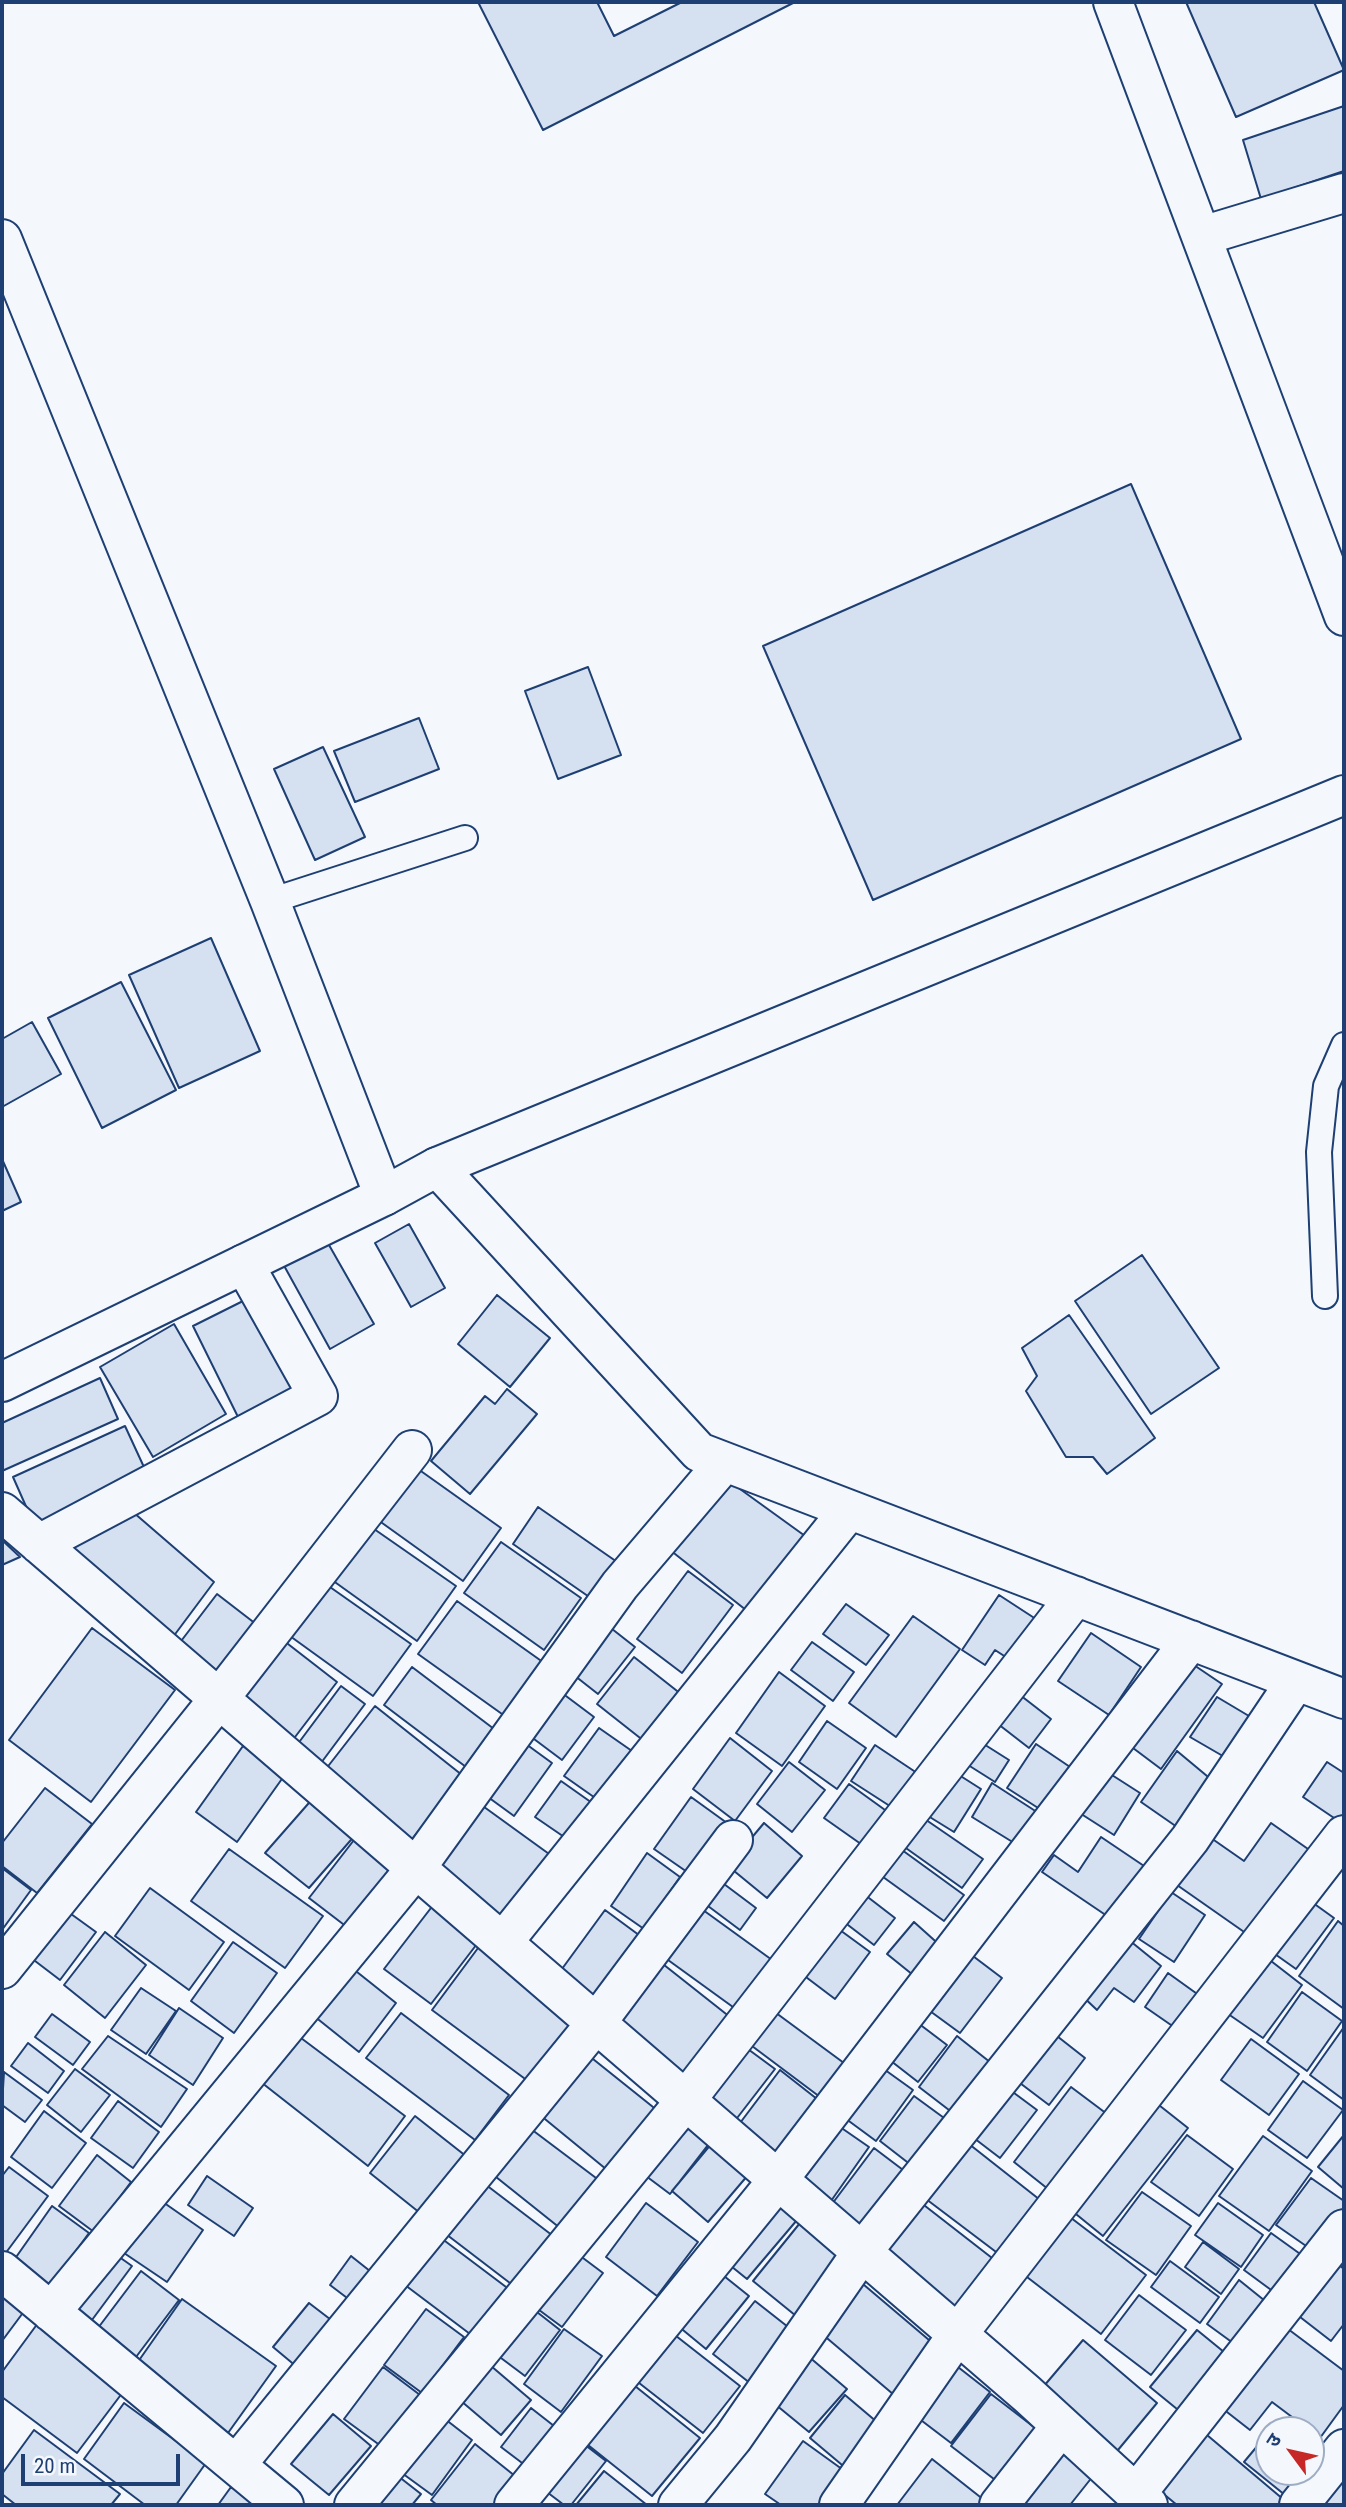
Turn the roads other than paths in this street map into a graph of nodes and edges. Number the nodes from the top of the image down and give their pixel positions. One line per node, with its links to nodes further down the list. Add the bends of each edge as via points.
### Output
1 (1113, 2): 3 (street)
2 (1344, 194): 3 (street)
3 (1202, 236): 5 (street)
4 (2, 239): 8 (street)
5 (1344, 617)
6 (1344, 795): 10 (street)
7 (465, 838): 8 (lane)
8 (270, 901): 11 (street)
9 (1344, 1045): 13 (lane, via 1326,1086 1319,1152)
10 (437, 1167): 11 (street); 16 (street, via 699,1452)
11 (384, 1196): 12 (street)
12 (244, 1264): 14 (street); 19 (street, via 318,1396)
13 (1325, 1296)
14 (2, 1382)
15 (412, 1450): 24 (street)
16 (724, 1463): 17 (street); 27 (street, via 620,1585)
17 (849, 1510): 20 (street); 28 (street)
18 (2, 1511): 19 (street)
19 (38, 1544): 24 (street)
20 (1076, 1596): 21 (street); 31 (street)
21 (1191, 1640): 22 (street); 32 (street)
22 (1296, 1681): 23 (street); 34 (street, via 1190,1839)
23 (1344, 1699)
24 (218, 1700): 27 (street); 29 (street)
25 (1344, 1835): 37 (street)
26 (733, 1840): 30 (street)
27 (416, 1868): 28 (street); 36 (street)
28 (502, 1942): 30 (street)
29 (2, 1969)
30 (597, 2022): 31 (street); 40 (street)
31 (686, 2100): 32 (street); 43 (street)
32 (778, 2180): 34 (street); 44 (street)
33 (1344, 2229): 41 (street)
34 (862, 2252): 37 (street); 45 (street, via 733,2438)
35 (2, 2271): 36 (street)
36 (51, 2312): 40 (street)
37 (957, 2335): 38 (street); 46 (street)
38 (1061, 2426): 41 (street); 47 (street)
39 (1344, 2449): 48 (street)
40 (236, 2465): 42 (street)
41 (1142, 2500)
42 (284, 2505)
43 (354, 2505)
44 (514, 2505)
45 (678, 2505)
46 (839, 2505)
47 (999, 2505)
48 (1299, 2505)

